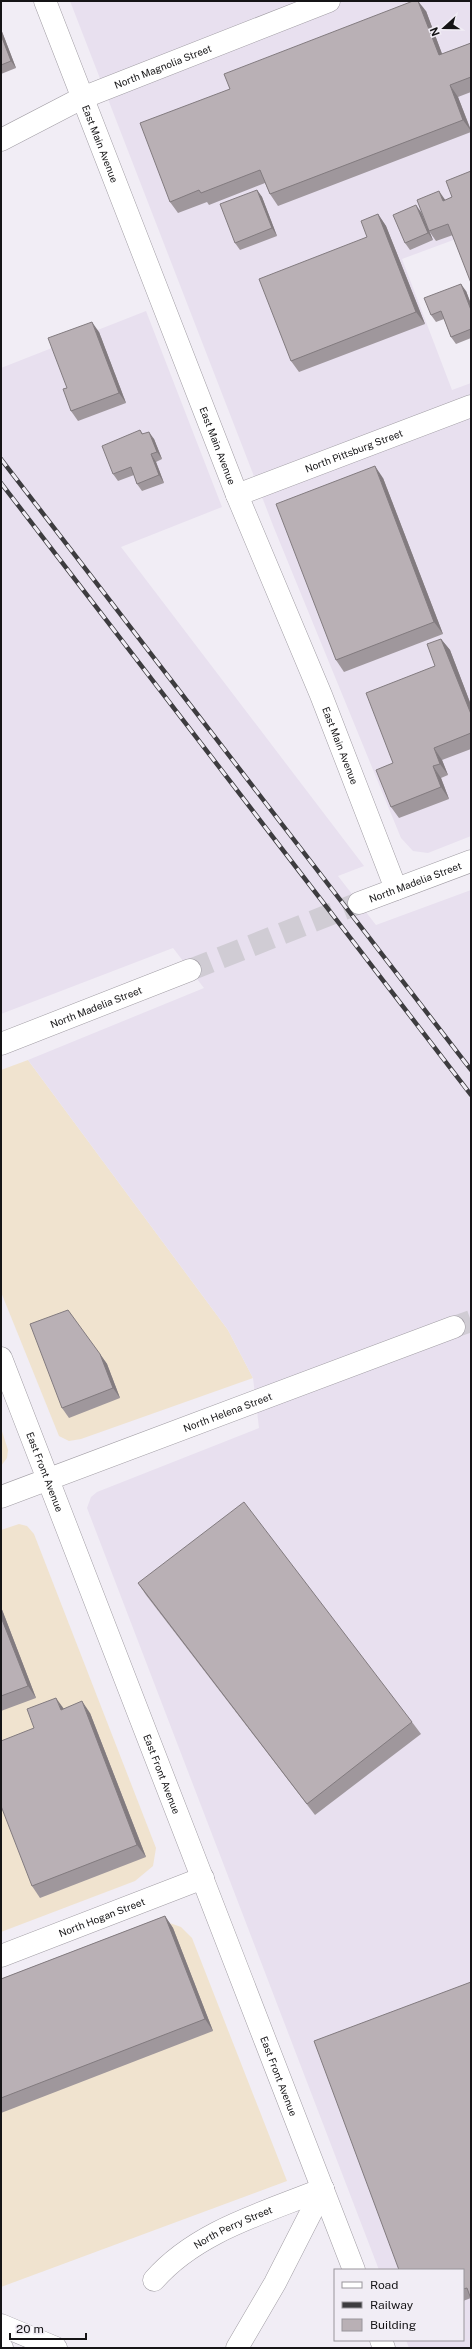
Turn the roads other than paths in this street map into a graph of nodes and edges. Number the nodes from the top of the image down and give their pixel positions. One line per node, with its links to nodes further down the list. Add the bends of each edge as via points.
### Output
1 (45, 1): 3 (street, East Main Avenue)
2 (329, 1): 3 (street, North Magnolia Street)
3 (82, 98): 4 (street, North Magnolia Street); 6 (street, East Main Avenue)
4 (1, 140)
5 (471, 406): 6 (street, North Pittsburg Street)
6 (237, 495): 8 (street, East Main Avenue, via 321,695)
7 (471, 861): 8 (street, North Madelia Street)
8 (396, 889): 9 (street, North Madelia Street)
9 (359, 903)
10 (190, 970): 11 (street, North Madelia Street)
11 (1, 1044)
12 (454, 1327): 14 (street, North Helena Street)
13 (1, 1358): 14 (street, East Front Avenue)
14 (48, 1480): 15 (street, North Helena Street); 16 (street, East Front Avenue)
15 (1, 1497)
16 (203, 1878): 17 (street, North Hogan Street); 18 (street, East Front Avenue)
17 (1, 1956)
18 (323, 2189): 19 (street, East Front Avenue); 20 (street, North Perry Street, via 240,2223 193,2246 175,2259); 23 (street, via 275,2283)
19 (354, 2269)
20 (154, 2280)
21 (1, 2325): 22 (street)
22 (56, 2348)
23 (237, 2348)

